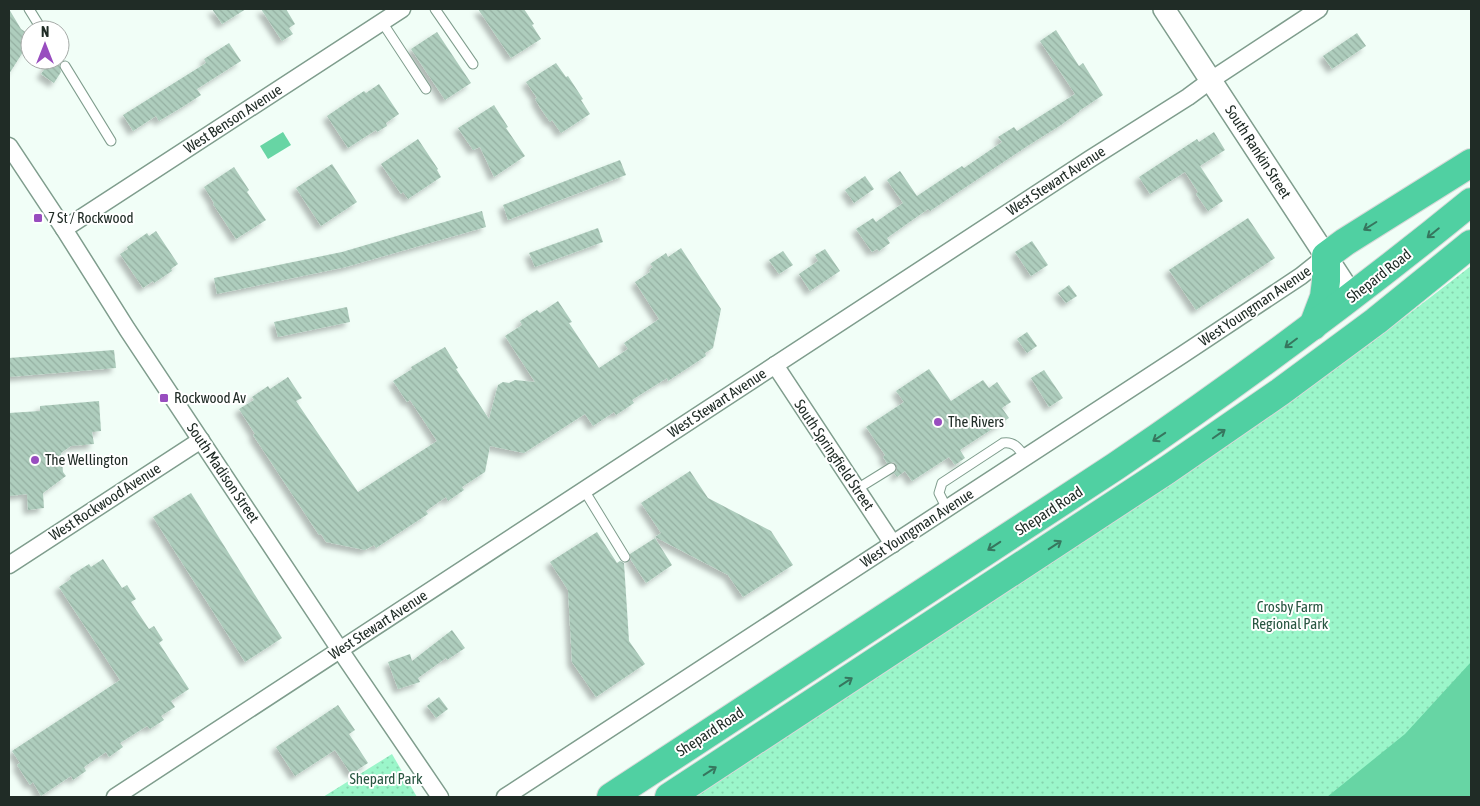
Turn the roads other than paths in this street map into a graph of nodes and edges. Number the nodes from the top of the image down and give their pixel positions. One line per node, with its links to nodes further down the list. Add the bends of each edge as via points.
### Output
1 (29, 9): 6 (lane)
2 (402, 9): 7 (street, West Benson Avenue)
3 (435, 9): 8 (lane)
4 (1164, 9): 10 (street, South Rankin Street)
5 (1319, 9): 10 (street, West Stewart Avenue)
6 (36, 20)
7 (382, 22): 11 (lane); 16 (street, West Benson Avenue)
8 (473, 64)
9 (67, 70): 12 (lane)
10 (1211, 80): 18 (street, South Rankin Street); 21 (street, West Stewart Avenue)
11 (426, 89)
12 (111, 141)
13 (9, 146): 16 (street, South Madison Street)
14 (1471, 163): 18 (highway, one-way to 18)
15 (1471, 202): 19 (highway, Shepard Road, one-way to 19)
16 (64, 228): 23 (street, South Madison Street)
17 (1471, 244): 19 (highway, via 1390,294); 22 (highway, Shepard Road, via 1376,321)
18 (1326, 256): 19 (street, South Rankin Street); 20 (highway, via 1324,297); 24 (street, West Youngman Avenue, via 1301,276)
19 (1352, 296): 20 (highway, Shepard Road); 22 (highway, via 1355,313 1350,323)
20 (1313, 326): 36 (highway, Shepard Road, one-way to 36, via 1116,466)
21 (774, 365): 26 (street, South Springfield Street); 27 (street, West Stewart Avenue)
22 (1280, 392): 37 (highway, Shepard Road, one-way to 22, via 1118,504)
23 (201, 440): 31 (street, West Rockwood Avenue); 32 (street, South Madison Street)
24 (1025, 457): 28 (street, West Youngman Avenue); 28 (lane, via 1014,444 1003,443 942,482 939,493)
25 (891, 468): 26 (lane)
26 (857, 489): 29 (street, South Springfield Street)
27 (584, 490): 30 (lane); 32 (street, West Stewart Avenue)
28 (947, 509): 29 (street, West Youngman Avenue)
29 (893, 544): 35 (street, West Youngman Avenue)
30 (625, 557)
31 (9, 565)
32 (340, 650): 33 (street, West Stewart Avenue); 34 (street, South Madison Street)
33 (115, 797)
34 (440, 797)
35 (505, 797)
36 (611, 797)
37 (669, 797)

